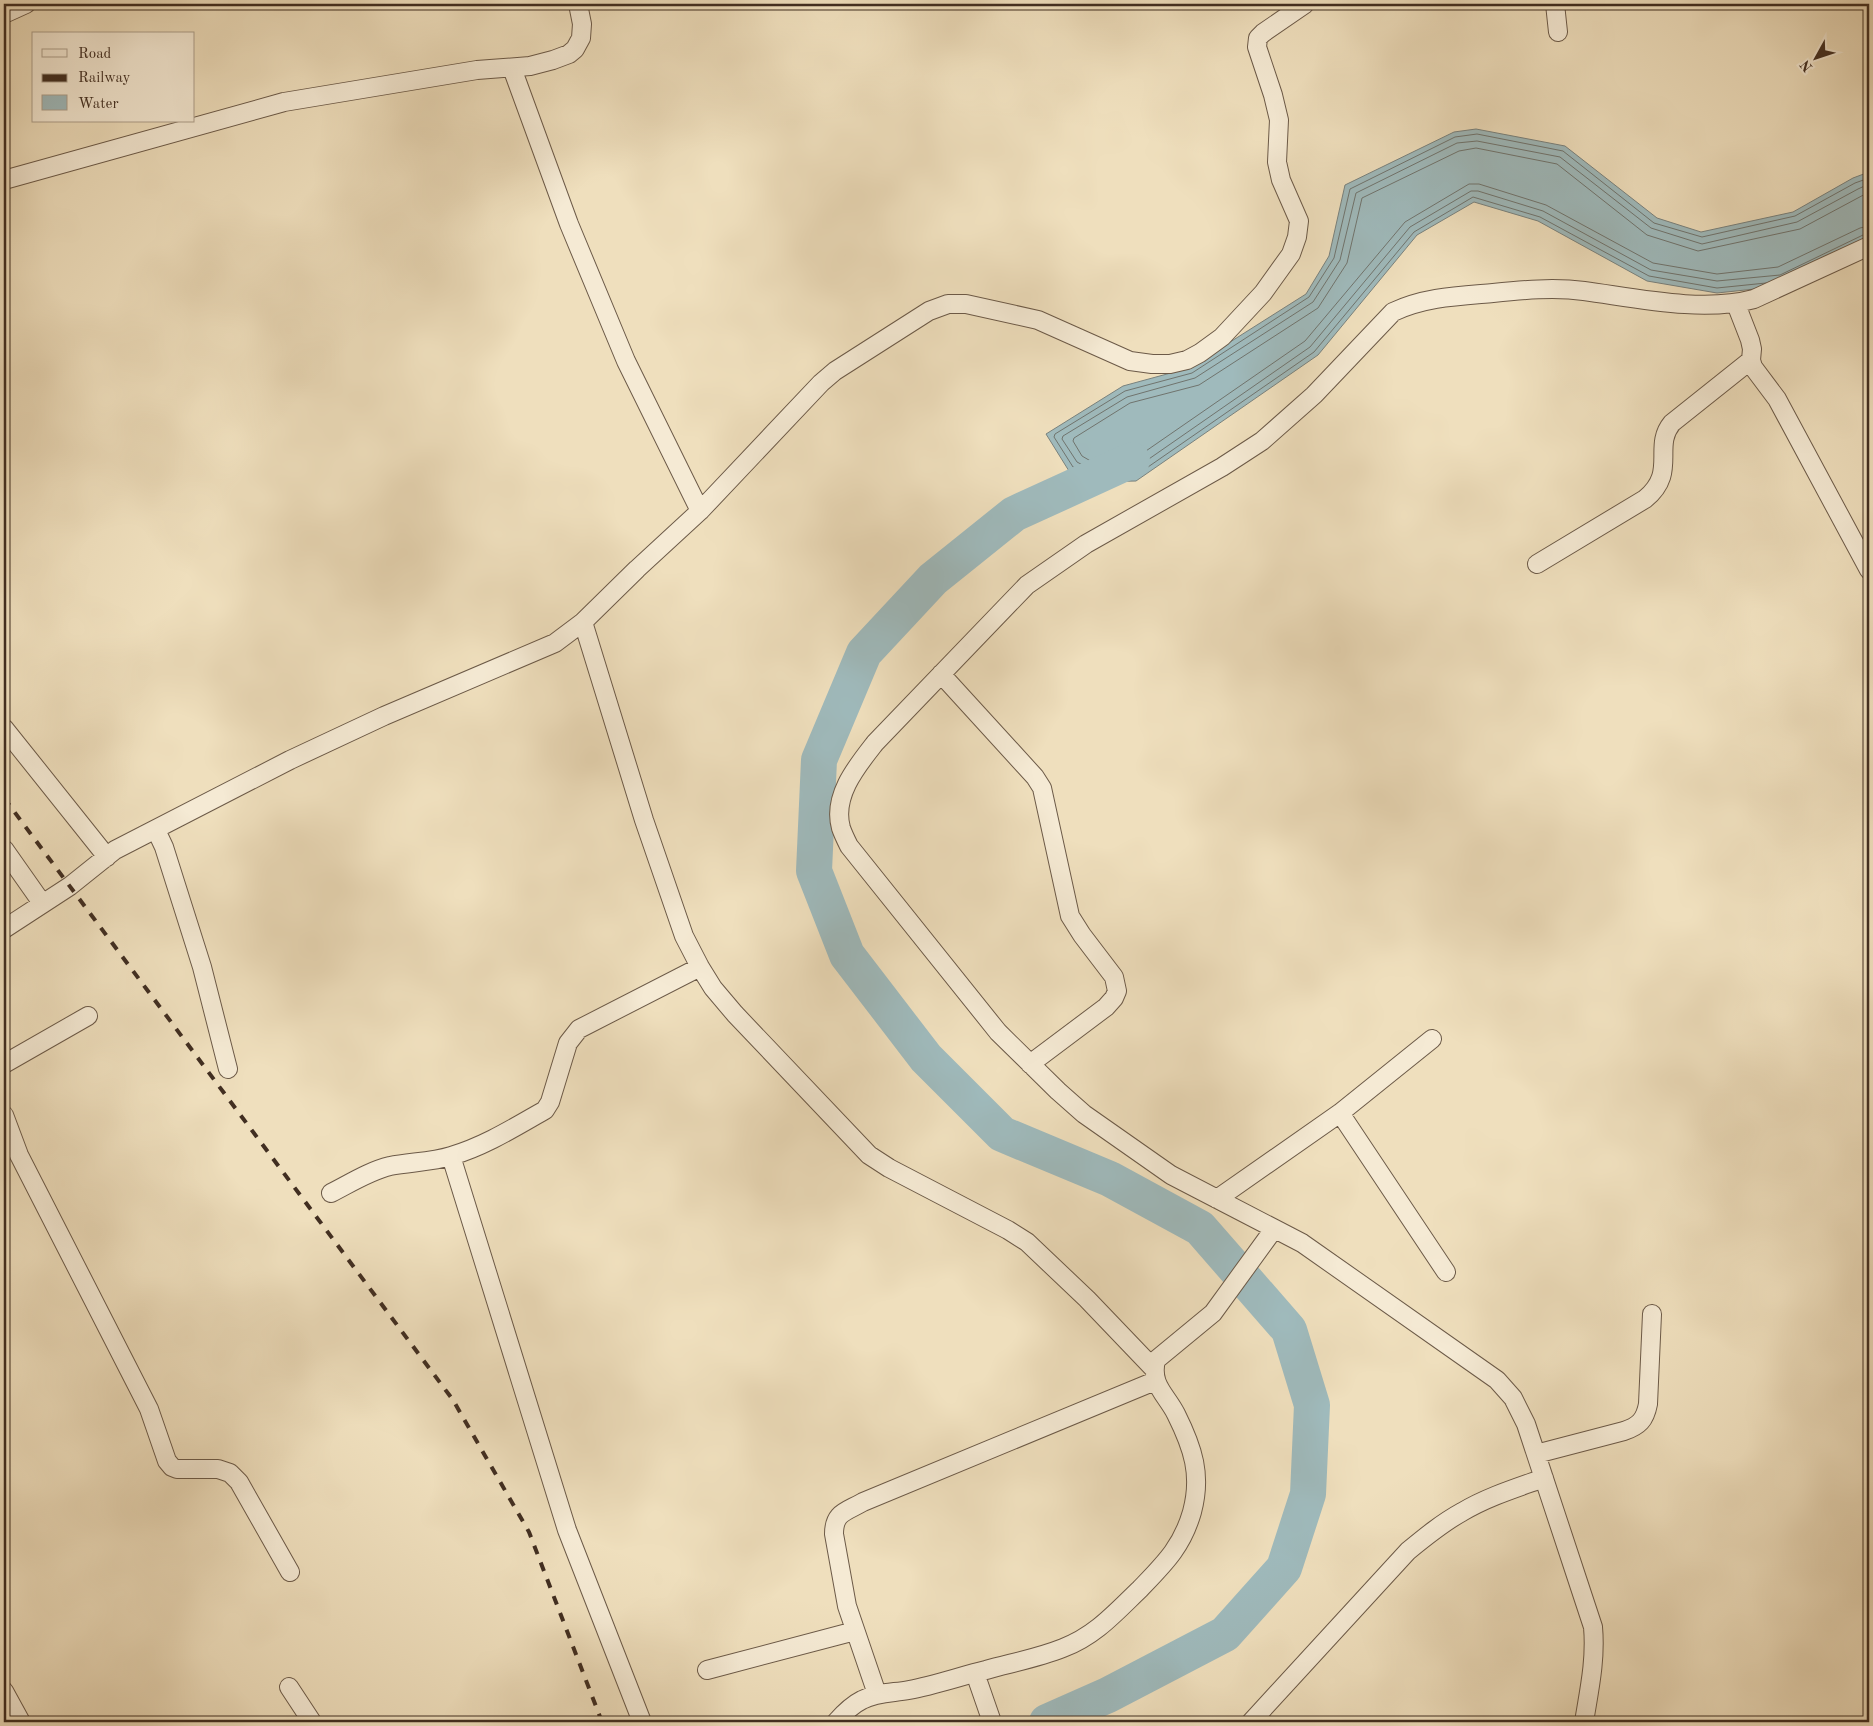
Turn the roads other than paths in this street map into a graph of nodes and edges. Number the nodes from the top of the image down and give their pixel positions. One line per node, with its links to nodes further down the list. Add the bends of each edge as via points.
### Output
1 (26, 4): 5 (street)
2 (578, 4): 7 (street, via 582,24 581,38 575,49 552,60)
3 (1305, 4): 12 (street, via 1263,33 1258,38 1257,47 1279,120 1277,162 1281,180 1299,221 1297,237 1291,254 1263,293 1222,337 1187,360 1152,364 1130,361 1038,320 966,304 948,304 929,311 835,371)
4 (1555, 4): 6 (street)
5 (4, 14)
6 (1558, 32)
7 (512, 68): 8 (street, via 477,70 284,102); 12 (street, via 569,224 623,352)
8 (4, 180)
9 (1869, 246): 10 (street, via 1754,299)
10 (1736, 304): 11 (street, via 1750,340); 16 (street, via 1667,302 1560,289 1436,298 1408,305 1393,312 1314,395 1262,441 1086,544 1027,585)
11 (1751, 360): 13 (street, via 1665,431 1661,481 1655,490); 14 (street, via 1781,406)
12 (700, 512): 15 (street)
13 (1537, 564)
14 (1869, 570)
15 (583, 622): 18 (street, via 555,643 290,760); 23 (street, via 644,820 684,936)
16 (941, 674): 27 (street, via 1042,788 1070,916 1114,978 1117,990 1106,1007); 27 (street, via 875,743 854,771 840,807 840,827 854,853 998,1032)
17 (4, 728): 20 (street)
18 (156, 830): 20 (street); 28 (street, via 202,967)
19 (4, 849): 21 (street)
20 (107, 857): 21 (street)
21 (42, 903): 22 (street)
22 (4, 928)
23 (700, 967): 31 (street, via 579,1029 568,1043 545,1110 496,1138); 37 (street, via 735,1014 869,1155 1027,1242 1087,1299)
24 (88, 1016): 26 (street)
25 (1432, 1039): 29 (street)
26 (4, 1064)
27 (1030, 1064): 33 (street, via 1084,1114 1171,1175)
28 (228, 1069)
29 (1340, 1113): 33 (street); 35 (street)
30 (4, 1115): 40 (street, via 20,1155 149,1409 167,1461 177,1469 218,1469 230,1473 239,1482)
31 (451, 1156): 32 (street, via 388,1167); 49 (street, via 567,1530)
32 (330, 1194)
33 (1217, 1199): 34 (street)
34 (1274, 1229): 37 (street, via 1213,1313 1156,1360); 38 (street, via 1302,1243 1496,1380 1513,1398)
35 (1446, 1272)
36 (1652, 1314): 38 (street, via 1648,1404 1641,1423 1624,1432)
37 (1154, 1375): 41 (street, via 863,1502 840,1515 834,1522 834,1534); 43 (street, via 1176,1414 1196,1467 1192,1511 1184,1535 1169,1560 1102,1626 1081,1640)
38 (1536, 1454): 39 (street)
39 (1544, 1478): 52 (street, via 1462,1512 1408,1551); 53 (street, via 1593,1627 1592,1670)
40 (290, 1572)
41 (855, 1632): 42 (street); 46 (street)
42 (707, 1670)
43 (975, 1673): 46 (street, via 910,1690); 51 (street)
44 (289, 1687): 48 (street)
45 (4, 1691): 47 (street)
46 (877, 1694): 50 (street, via 861,1700)
47 (21, 1722)
48 (312, 1722)
49 (642, 1722)
50 (836, 1722)
51 (992, 1722)
52 (1251, 1722)
53 (1584, 1722)

